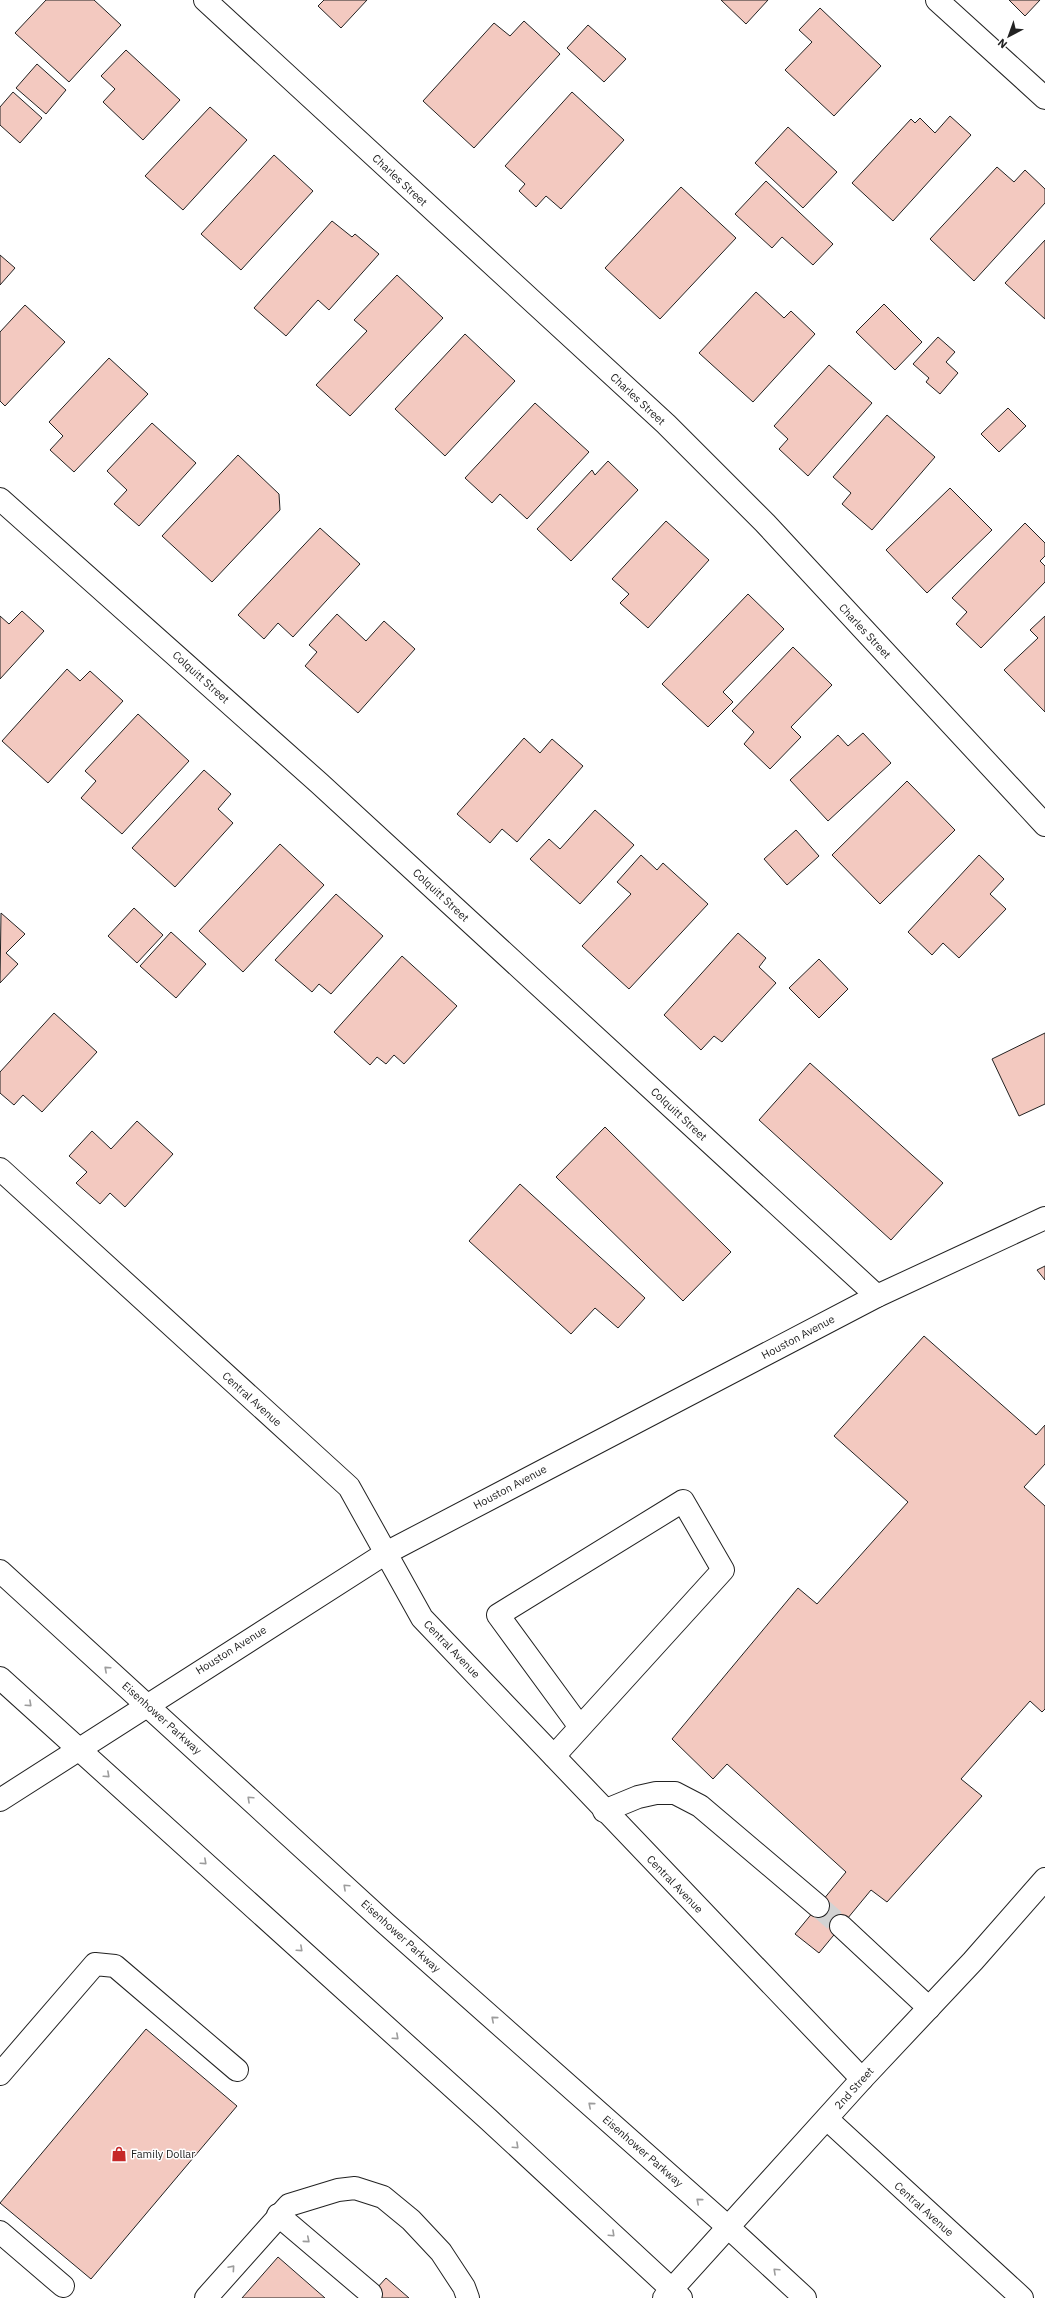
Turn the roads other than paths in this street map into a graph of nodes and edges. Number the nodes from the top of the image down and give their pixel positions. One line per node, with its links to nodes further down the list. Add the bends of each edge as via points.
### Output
1 (205, 0): 5 (street, Charles Street, via 666,424 765,523)
2 (938, 0): 3 (street)
3 (1045, 98)
4 (0, 499): 8 (street, Colquitt Street, via 319,783)
5 (1045, 825)
6 (0, 1168): 9 (street, Central Avenue, via 349,1487)
7 (1045, 1218): 8 (street, Houston Avenue)
8 (877, 1296): 9 (street, Houston Avenue)
9 (386, 1553): 12 (street, Houston Avenue); 15 (street, Central Avenue, via 422,1618)
10 (0, 1571): 12 (street, Eisenhower Parkway, one-way to 10)
11 (0, 1678): 14 (street, one-way to 14)
12 (146, 1704): 14 (street, Houston Avenue); 27 (street, Eisenhower Parkway, one-way to 12, via 385,1923)
13 (580, 1727): 13 (street, via 723,1570 684,1501 498,1615); 15 (street)
14 (78, 1749): 16 (street, Houston Avenue); 31 (street, one-way to 31, via 488,2120)
15 (554, 1756): 17 (street, Central Avenue)
16 (0, 1800)
17 (604, 1811): 19 (street, via 638,1797 656,1793 675,1793 700,1806); 24 (street, Central Avenue)
18 (1045, 1879): 21 (street, 2nd Street)
19 (818, 1906)
20 (841, 1926): 21 (street)
21 (929, 2008): 24 (street, 2nd Street)
22 (237, 2070): 23 (street, via 115,1966 95,1964)
23 (0, 2074)
24 (862, 2079): 25 (street, 2nd Street)
25 (827, 2119): 27 (street, 2nd Street); 35 (street, Central Avenue)
26 (278, 2215): 30 (street, one-way to 30); 32 (street, one-way to 26); 33 (street, via 289,2204 338,2190 355,2188 383,2197 411,2220 441,2252 464,2287)
27 (728, 2226): 31 (street, 2nd Street); 34 (street, Eisenhower Parkway, one-way to 27)
28 (0, 2232): 29 (street)
29 (63, 2286)
30 (371, 2294)
31 (672, 2295)
32 (206, 2298)
33 (468, 2298)
34 (805, 2298)
35 (1022, 2298)

